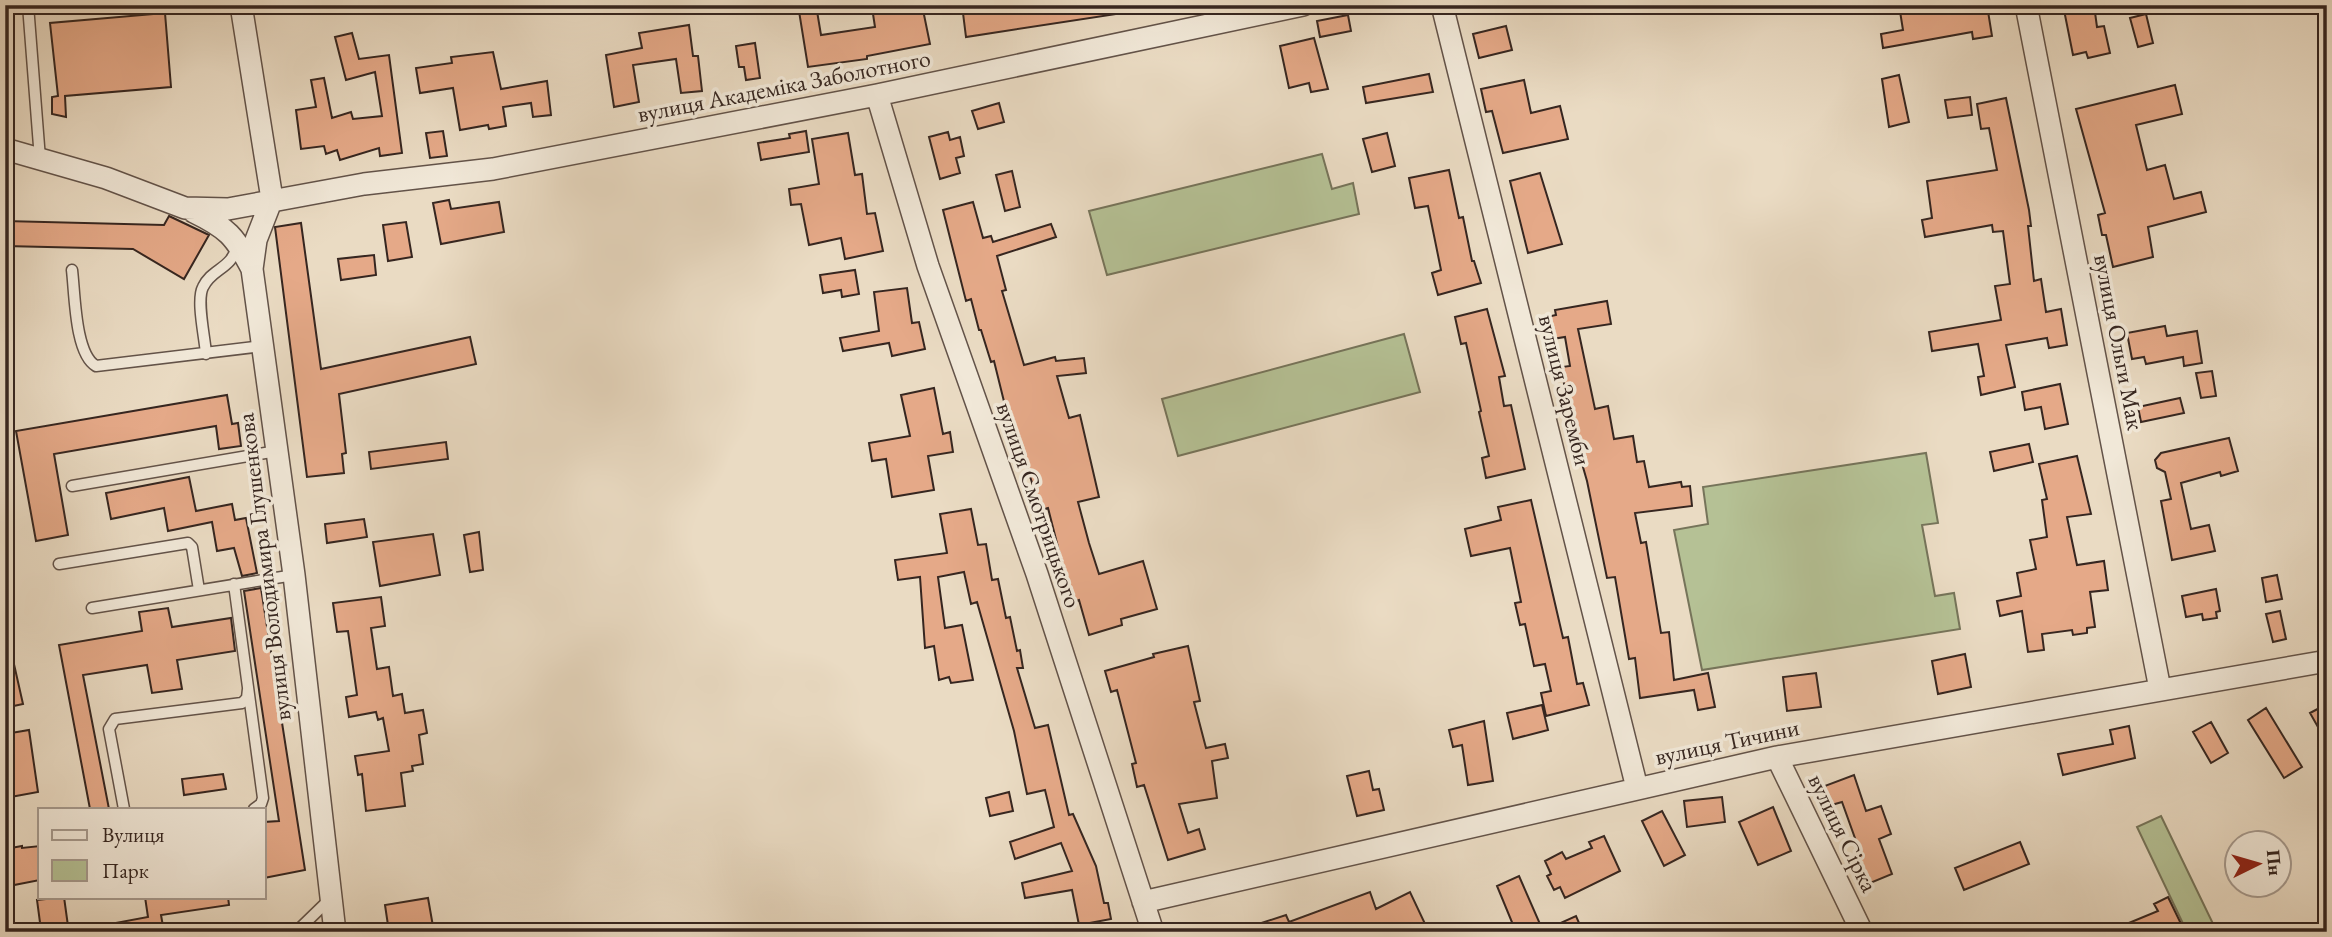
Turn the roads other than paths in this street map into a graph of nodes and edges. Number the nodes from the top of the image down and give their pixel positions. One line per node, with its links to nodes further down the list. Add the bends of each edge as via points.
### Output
1 (28, 5): 8 (lane)
2 (241, 5): 9 (street)
3 (1303, 5): 6 (street, вулиця Академіка Заболотного)
4 (1442, 5): 27 (street, вулиця Заремби)
5 (2026, 5): 24 (street, вулиця Ольги Мак)
6 (877, 95): 9 (street, вулиця Академіка Заболотного, via 494,169); 31 (street, вулиця Смотрицького, via 928,266 1037,574)
7 (5, 149): 8 (street)
8 (40, 159): 10 (street)
9 (272, 198): 10 (street, вулиця Академіка Заболотного, via 228,209); 12 (street, вулиця Володимира Глушенкова, via 256,240)
10 (185, 208): 11 (street, via 221,225)
11 (238, 242): 12 (street); 15 (lane, via 234,258 203,285 200,295)
12 (252, 269): 14 (street, вулиця Володимира Глушенкова)
13 (72, 270): 15 (lane, via 82,347 89,362 96,366)
14 (263, 346): 15 (lane); 16 (street, вулиця Володимира Глушенкова)
15 (206, 354)
16 (277, 451): 17 (lane); 19 (street, вулиця Володимира Глушенкова)
17 (72, 486)
18 (59, 564): 21 (lane, via 188,543)
19 (294, 575): 20 (lane); 30 (street, вулиця Володимира Глушенкова)
20 (233, 584): 21 (lane); 25 (lane)
21 (199, 590): 22 (lane)
22 (92, 608)
23 (2327, 661): 24 (street, вулиця Тичини)
24 (2160, 688): 26 (street, вулиця Тичини)
25 (248, 689): 28 (lane, via 242,703 115,719 109,729); 29 (lane, via 263,798)
26 (1777, 757): 27 (street, вулиця Тичини); 35 (street, вулиця Сірка)
27 (1637, 788): 31 (street, вулиця Тичини)
28 (124, 808)
29 (255, 808)
30 (331, 898): 32 (lane); 33 (street, вулиця Володимира Глушенкова)
31 (1143, 902): 34 (street, вулиця Смотрицького)
32 (296, 932)
33 (335, 932)
34 (1153, 932)
35 (1862, 932)

